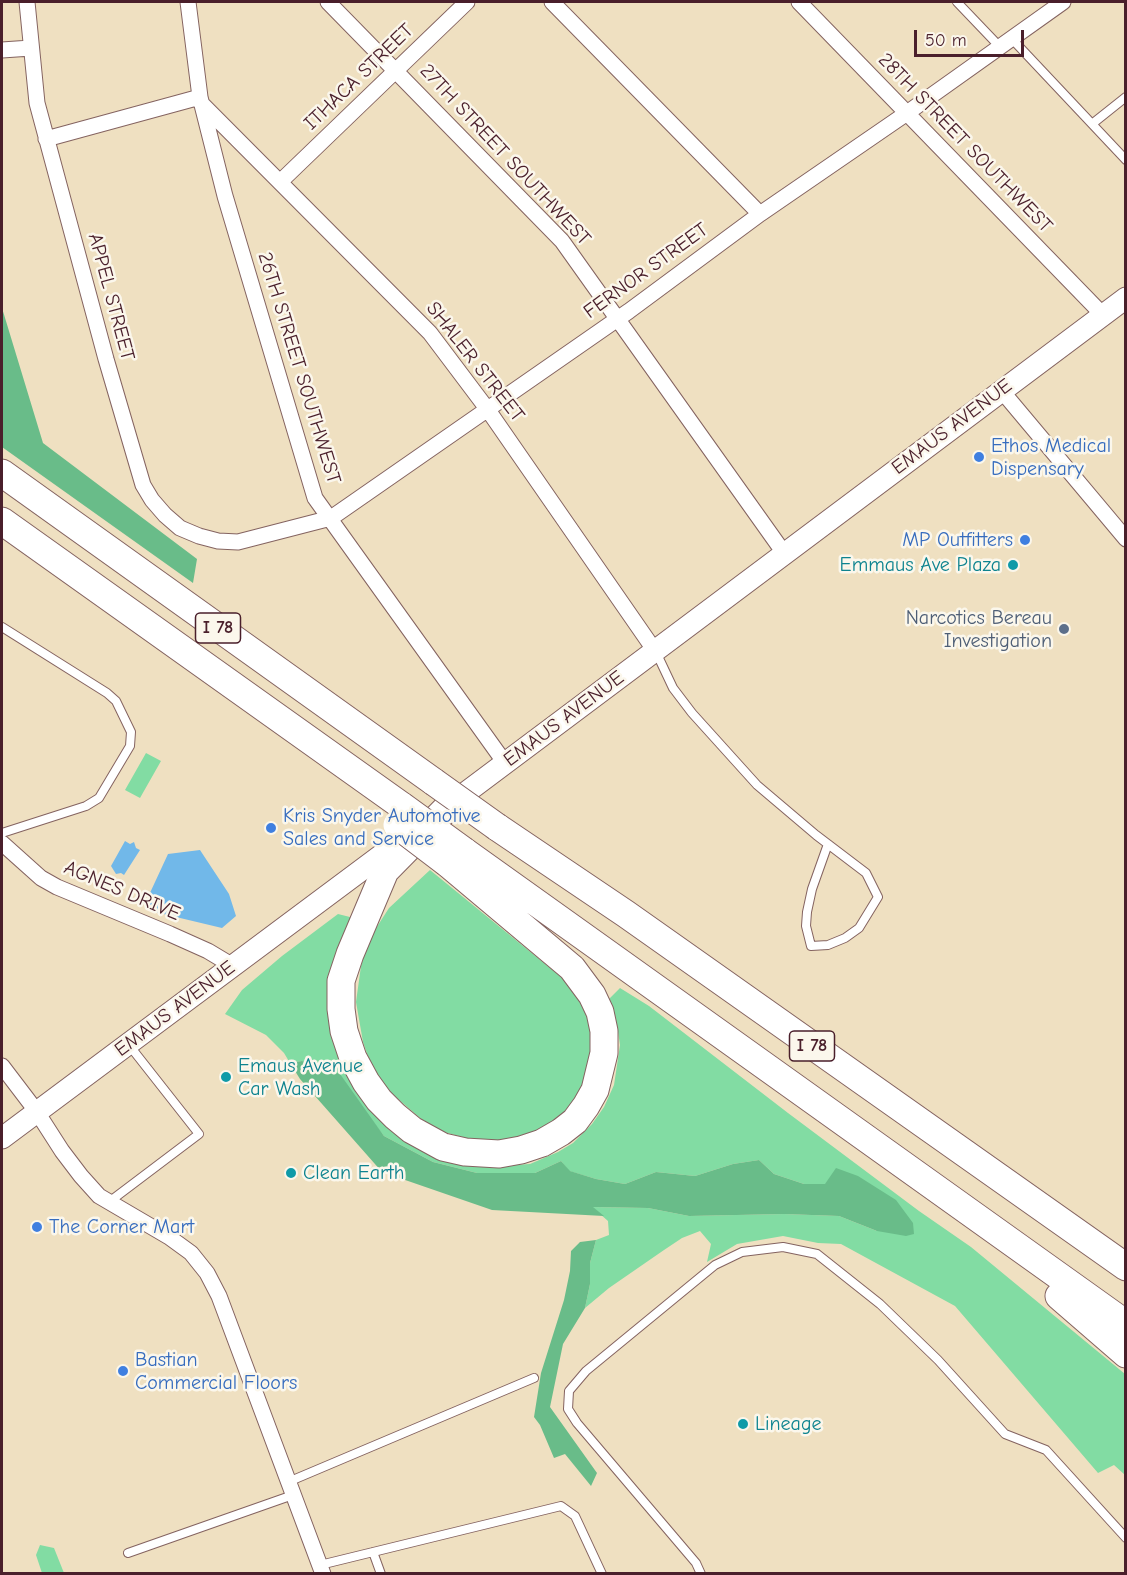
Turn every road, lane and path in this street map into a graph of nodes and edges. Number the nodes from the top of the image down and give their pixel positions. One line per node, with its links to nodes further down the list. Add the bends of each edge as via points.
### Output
1 (27, 2): 10 (street, APPEL STREET)
2 (188, 2): 14 (street, 26TH STREET SOUTHWEST)
3 (328, 2): 12 (street, 27TH STREET SOUTHWEST)
4 (467, 2): 12 (street, ITHACA STREET)
5 (552, 2): 20 (street)
6 (799, 2): 15 (street, 28TH STREET SOUTHWEST)
7 (957, 2): 9 (lane)
8 (1063, 2): 9 (street, FERNOR STREET)
9 (1006, 43): 15 (street, FERNOR STREET); 16 (lane)
10 (30, 48): 11 (street); 17 (street, APPEL STREET)
11 (2, 50)
12 (396, 70): 19 (street, ITHACA STREET); 22 (street, 27TH STREET SOUTHWEST, via 562,241)
13 (1125, 97): 16 (lane)
14 (200, 100): 17 (street); 19 (street, SHALER STREET); 26 (street, 26TH STREET SOUTHWEST, via 315,498)
15 (907, 113): 20 (street, FERNOR STREET); 21 (street, 28TH STREET SOUTHWEST)
16 (1092, 124): 18 (lane)
17 (46, 140): 30 (street, APPEL STREET, via 143,485 180,528 218,541)
18 (1125, 160)
19 (280, 182): 24 (street, SHALER STREET, via 430,333)
20 (760, 214): 22 (street, FERNOR STREET)
21 (1118, 307): 23 (main road, EMAUS AVENUE)
22 (617, 320): 24 (street, FERNOR STREET); 31 (street, 27TH STREET SOUTHWEST)
23 (1001, 390): 29 (street); 31 (main road, EMAUS AVENUE)
24 (488, 410): 26 (street, FERNOR STREET); 33 (street, SHALER STREET)
25 (2, 473): 48 (highway, I 78, bridge, via 497,827)
26 (332, 518): 30 (street, FERNOR STREET); 34 (street, 26TH STREET SOUTHWEST)
27 (2, 521): 36 (highway, I 78)
28 (2, 537): 36 (highway)
29 (1125, 539)
30 (238, 542)
31 (784, 553): 33 (main road, EMAUS AVENUE)
32 (2, 627): 37 (lane, via 107,693 116,701 131,732 130,747 99,798 86,806)
33 (655, 651): 34 (main road, EMAUS AVENUE); 39 (lane, via 673,688 692,713 758,785)
34 (505, 764): 35 (main road, EMAUS AVENUE)
35 (453, 802): 40 (highway, via 386,871 341,981 344,1031 366,1082 379,1100 412,1130 437,1144 465,1152 499,1154 521,1150 561,1132 575,1121 591,1098 604,1053 600,1012 572,968); 41 (main road, EMAUS AVENUE)
36 (394, 812): 40 (highway, I 78, bridge)
37 (2, 833)
38 (2, 843): 41 (street, AGNES DRIVE, via 57,887 208,951)
39 (828, 844): 39 (lane, via 866,873 878,897 859,928 828,945 811,946 807,912)
40 (455, 857): 46 (highway, I 78)
41 (233, 966): 42 (main road, EMAUS AVENUE)
42 (128, 1044): 44 (main road, EMAUS AVENUE); 47 (lane, via 198,1134)
43 (2, 1065): 44 (street)
44 (37, 1112): 45 (main road, EMAUS AVENUE); 47 (street, via 81,1176)
45 (2, 1138)
46 (933, 1187): 49 (highway, I 78); 50 (highway)
47 (110, 1202): 52 (street, via 191,1253 207,1273)
48 (1125, 1267)
49 (1125, 1324)
50 (1125, 1354)
51 (534, 1378): 52 (lane)
52 (291, 1488): 55 (lane); 56 (street)
53 (1125, 1538): 59 (lane, via 1046,1450 1005,1434 880,1304 817,1254 783,1246 742,1252 715,1265 586,1371 569,1391 568,1409 577,1423 696,1563)
54 (373, 1552): 56 (lane); 57 (lane); 58 (lane, via 561,1506 575,1516)
55 (128, 1553)
56 (322, 1569)
57 (381, 1574)
58 (602, 1574)
59 (701, 1574)

